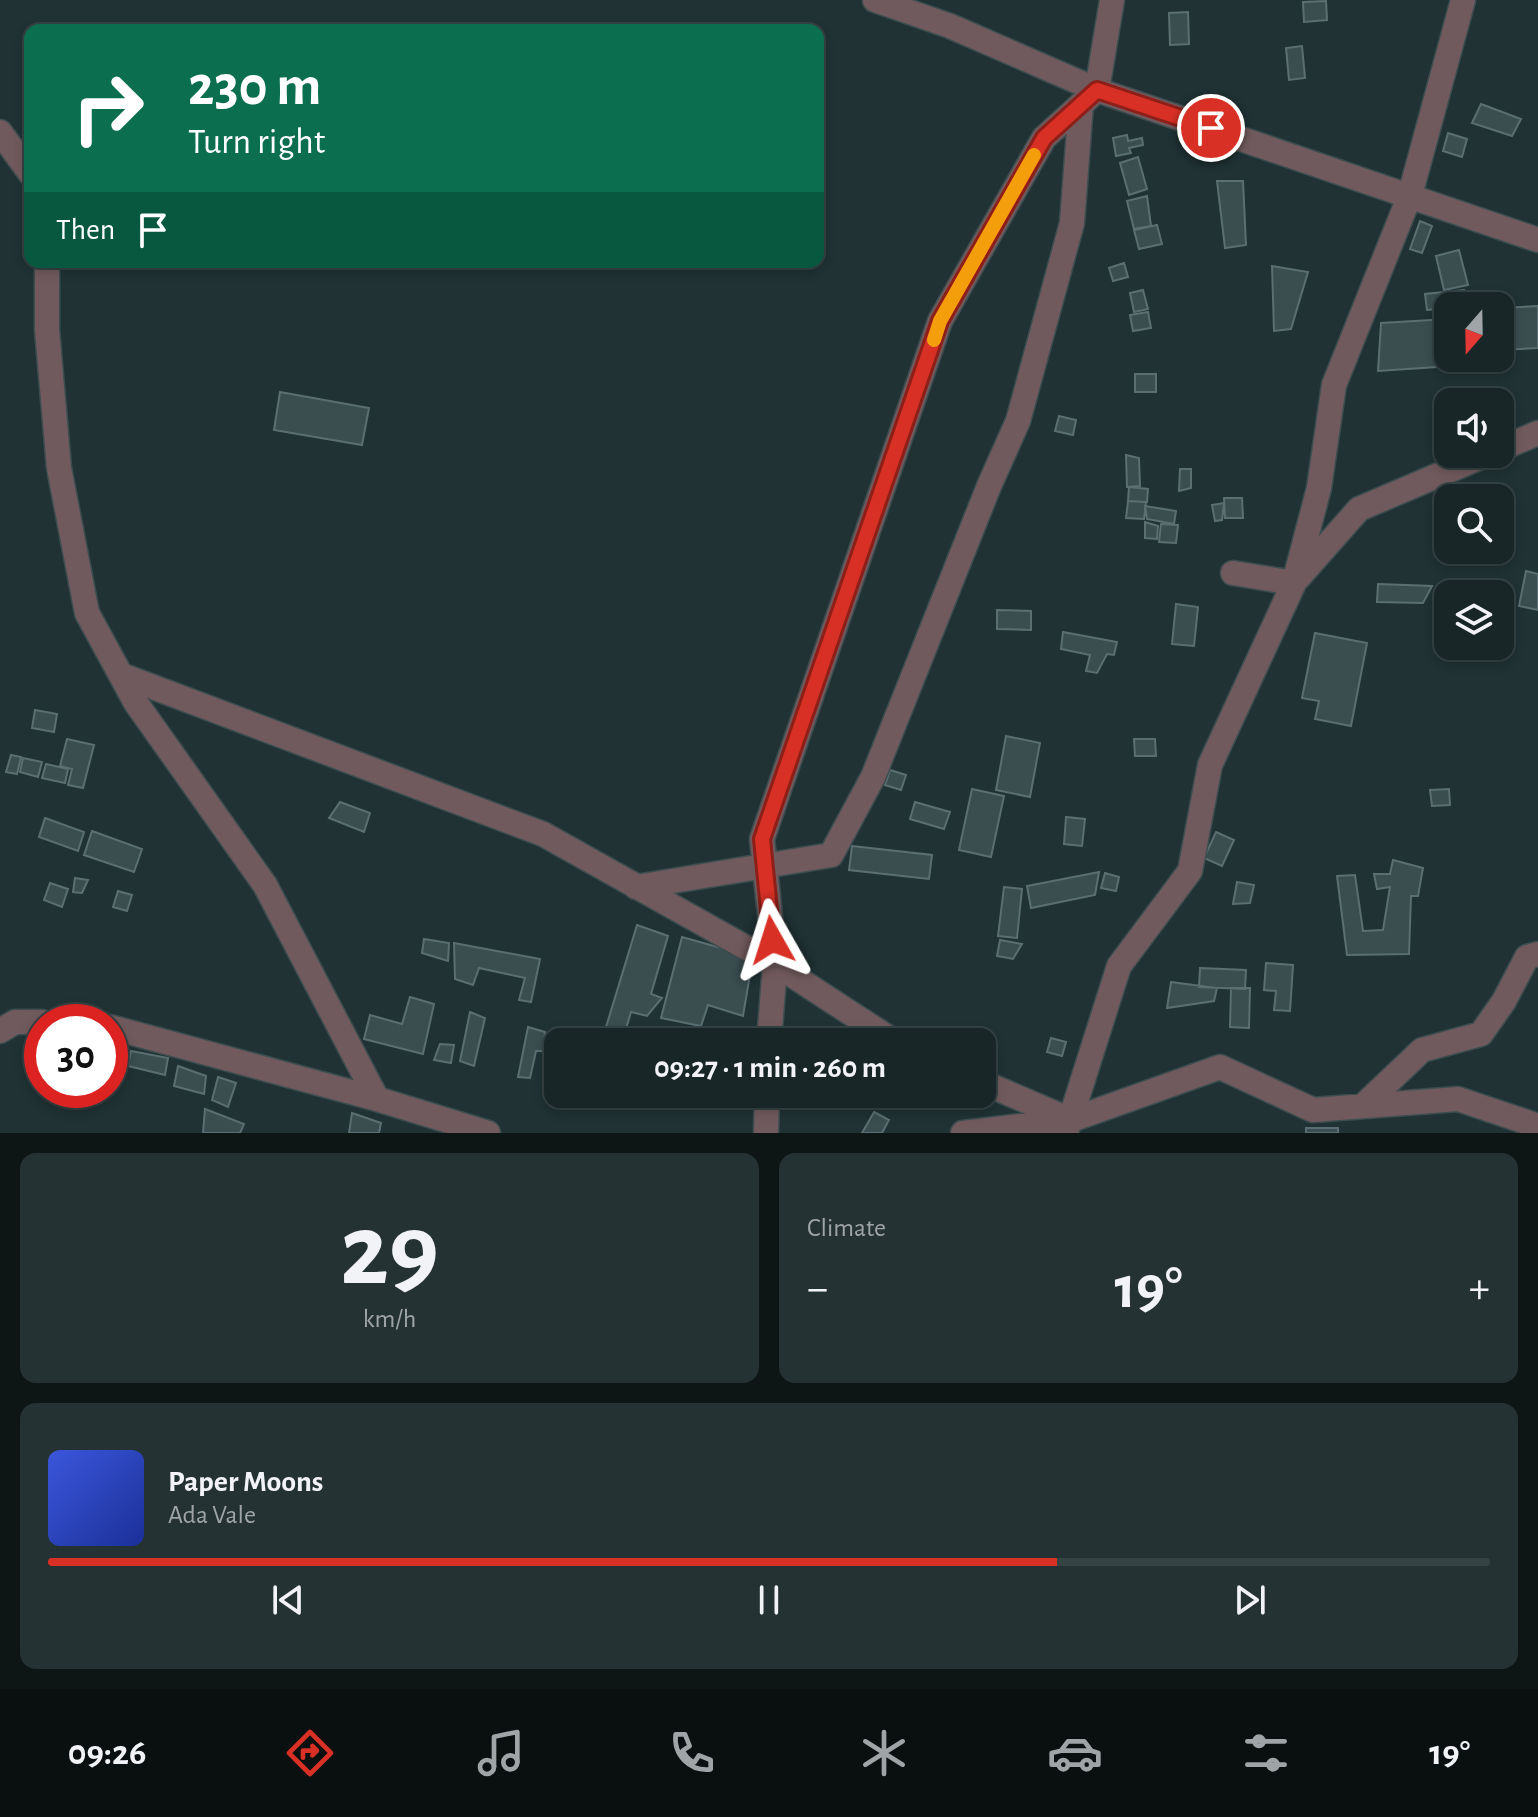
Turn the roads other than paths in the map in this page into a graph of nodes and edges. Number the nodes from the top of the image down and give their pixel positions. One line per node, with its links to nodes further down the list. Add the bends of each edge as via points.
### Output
1 (875, 0): 4 (street, via 950,26)
2 (1112, 0): 4 (street)
3 (1463, 0): 7 (street)
4 (1089, 97): 7 (street); 16 (street, via 1044,138 940,321 762,839); 16 (street, via 1072,223 1018,421 873,777 831,855)
5 (0, 132): 6 (street)
6 (24, 165)
7 (1410, 195): 8 (street); 14 (street, via 1334,385 1319,488)
8 (1538, 240)
9 (47, 268): 15 (street, via 59,468 87,613)
10 (1538, 433): 11 (street)
11 (1514, 443)
12 (1455, 468): 14 (street, via 1359,509)
13 (1233, 573): 14 (street)
14 (1294, 583): 29 (street, via 1210,765 1190,871 1119,966)
15 (121, 675): 17 (street, via 543,834); 26 (street, via 265,885)
16 (764, 866): 17 (street); 19 (street)
17 (636, 887): 19 (street)
18 (1538, 954): 27 (street, via 1527,957 1481,1034 1422,1050)
19 (775, 964): 21 (street); 22 (street)
20 (24, 1022): 23 (street)
21 (770, 1028)
22 (873, 1028)
23 (0, 1031)
24 (128, 1032): 26 (street)
25 (996, 1089): 29 (street)
26 (377, 1099): 31 (street)
27 (1363, 1106): 29 (street, via 1313,1110 1220,1067); 30 (street, via 1458,1099)
28 (767, 1108): 32 (street)
29 (1068, 1126): 33 (street)
30 (1538, 1126)
31 (488, 1133)
32 (766, 1133)
33 (963, 1133)

